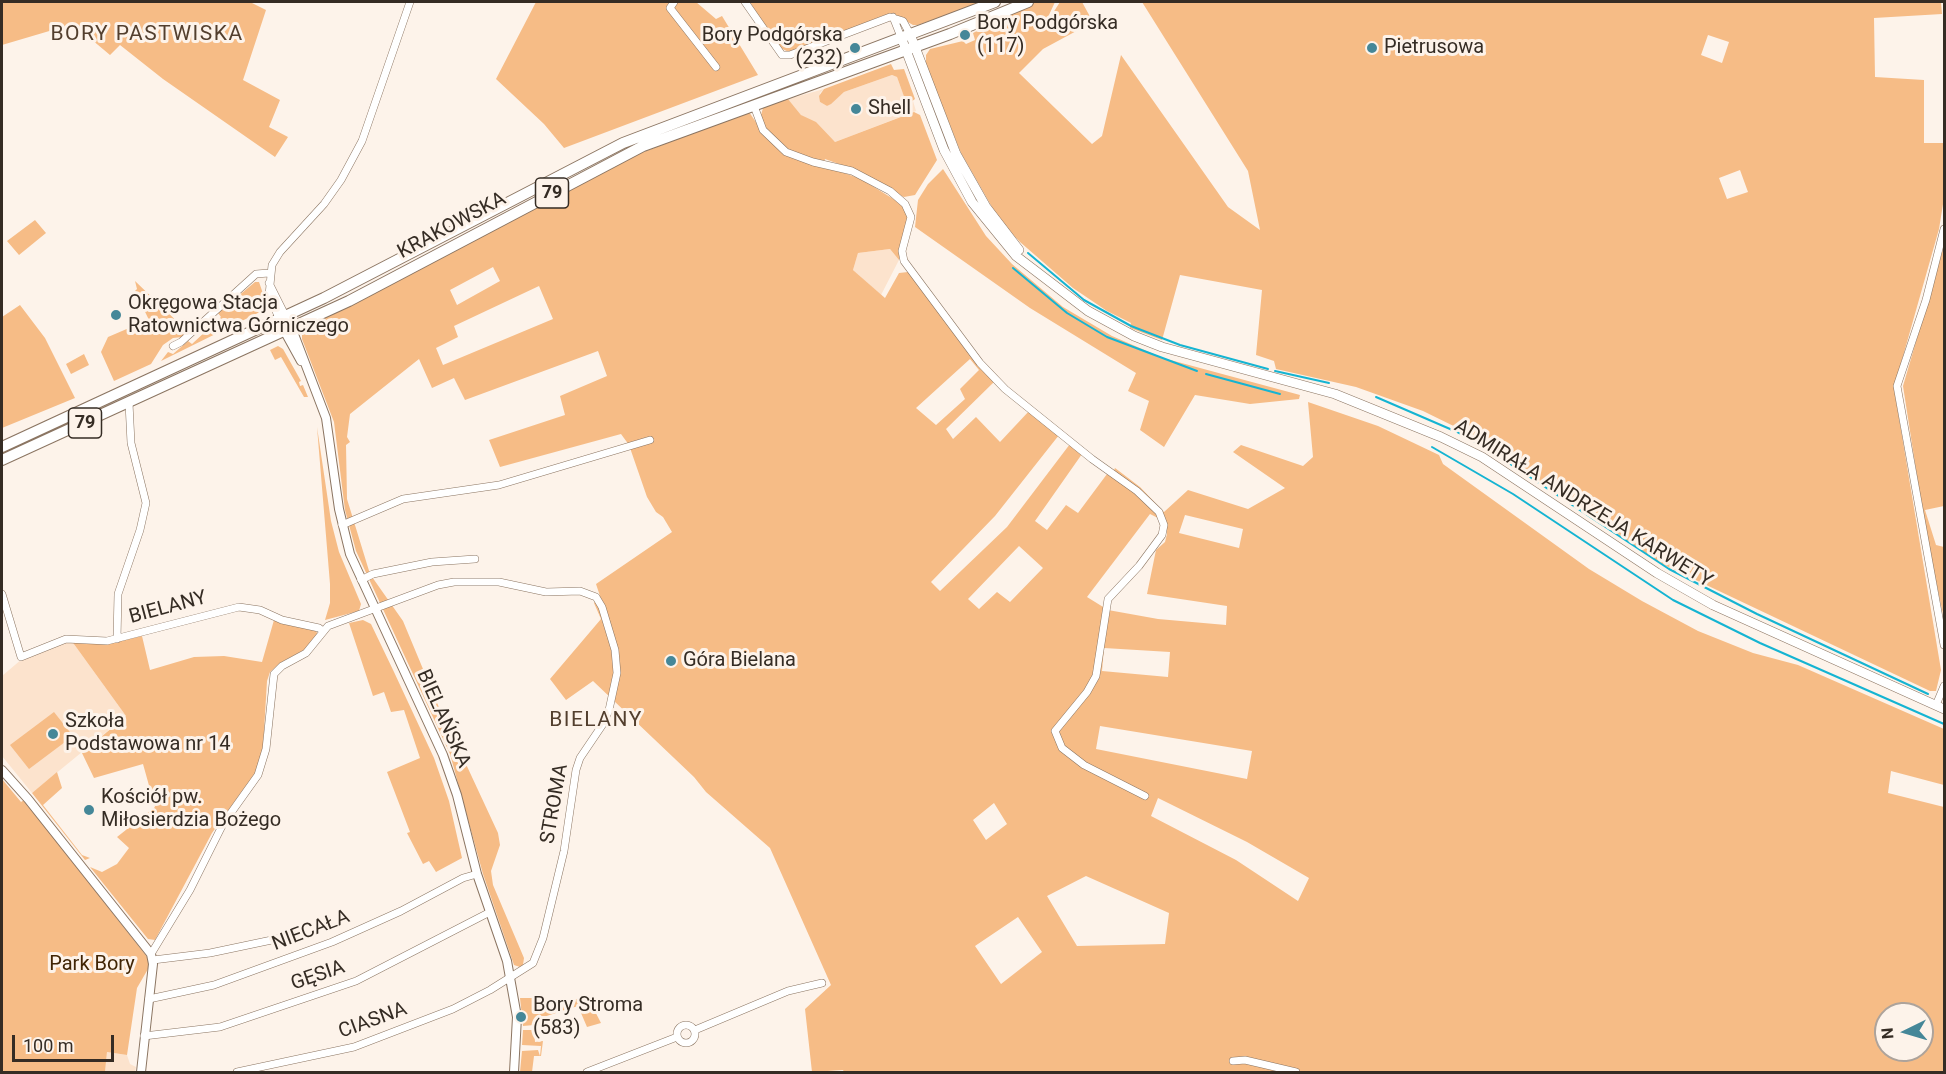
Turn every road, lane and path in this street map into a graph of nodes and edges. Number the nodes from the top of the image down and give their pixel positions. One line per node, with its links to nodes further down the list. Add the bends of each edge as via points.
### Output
1 (410, 2): 14 (street, via 362,141 341,180 277,256)
2 (674, 2): 10 (street, via 670,8)
3 (746, 2): 6 (street, via 776,48 786,56 892,17)
4 (995, 2): 6 (main road, KRAKOWSKA / 79)
5 (1028, 2): 7 (main road, KRAKOWSKA / 79)
6 (906, 36): 7 (main road, ADMIRAŁA ANDRZEJA KARWETY); 15 (main road, KRAKOWSKA / 79, via 623,143)
7 (910, 49): 8 (main road, KRAKOWSKA / 79); 9 (main road, ADMIRAŁA ANDRZEJA KARWETY); 13 (main road, ADMIRAŁA ANDRZEJA KARWETY, via 956,154 993,216)
8 (886, 58): 9 (main road); 11 (main road, KRAKOWSKA / 79)
9 (911, 65): 13 (main road, ADMIRAŁA ANDRZEJA KARWETY, via 962,186 1000,239)
10 (716, 67)
11 (754, 106): 16 (main road, KRAKOWSKA / 79, via 624,155); 34 (street, via 763,130 786,152 852,171 890,191 910,211 904,261 974,355 1005,389 1137,491 1163,519 1157,543 1108,599 1096,676 1055,731 1057,743 1072,756)
12 (1944, 229): 30 (street, via 1898,386)
13 (1035, 271): 32 (main road, ADMIRAŁA ANDRZEJA KARWETY, via 1088,311 1134,336 1335,394 1441,436 1713,605)
14 (269, 273): 15 (street); 17 (street, via 256,274)
15 (283, 318): 16 (street); 20 (main road, KRAKOWSKA / 79)
16 (288, 330): 18 (main road, KRAKOWSKA / 79); 22 (street, BIELAŃSKA, via 326,418)
17 (173, 346)
18 (129, 403): 21 (main road, KRAKOWSKA / 79); 29 (street, via 130,443 146,503 118,594)
19 (650, 440): 22 (street, via 499,485 403,499)
20 (2, 447)
21 (2, 460)
22 (342, 525): 24 (street, BIELAŃSKA)
23 (475, 559): 24 (street, via 432,562)
24 (361, 580): 26 (street, BIELAŃSKA)
25 (2, 594): 27 (street)
26 (375, 610): 28 (street, via 335,622); 35 (street, BIELAŃSKA, via 443,755); 39 (street, STROMA, via 454,582 499,582 546,592 580,591 596,597 602,607 617,658 609,710 576,770 564,851 539,951 532,963)
27 (5, 618): 29 (street, BIELANY, via 21,657 74,638)
28 (323, 631): 29 (street, BIELANY, via 239,607); 38 (street, via 306,653 274,674 266,749 258,775 223,824)
29 (117, 639)
30 (1944, 645)
31 (1944, 686): 32 (street)
32 (1940, 707)
33 (2, 770): 38 (street)
34 (1145, 796)
35 (477, 874): 36 (street, BIELAŃSKA); 41 (street, NIECAŁA, via 332,942 214,985)
36 (490, 912): 39 (street, BIELAŃSKA); 43 (street, GĘSIA, via 356,981 220,1027)
37 (286, 937): 38 (street, via 210,952)
38 (152, 957): 41 (street)
39 (511, 977): 47 (street, CIASNA, via 453,1009 354,1047); 48 (street, BIELAŃSKA, via 518,1028)
40 (822, 982): 42 (street, via 788,991)
41 (149, 999): 43 (street)
42 (695, 1030): 44 (street, via 682,1025); 44 (street, via 691,1042)
43 (144, 1036): 46 (street)
44 (677, 1037): 49 (street)
45 (1233, 1061): 50 (street, via 1245,1060)
46 (141, 1072)
47 (237, 1072)
48 (514, 1072)
49 (587, 1072)
50 (1296, 1072)

